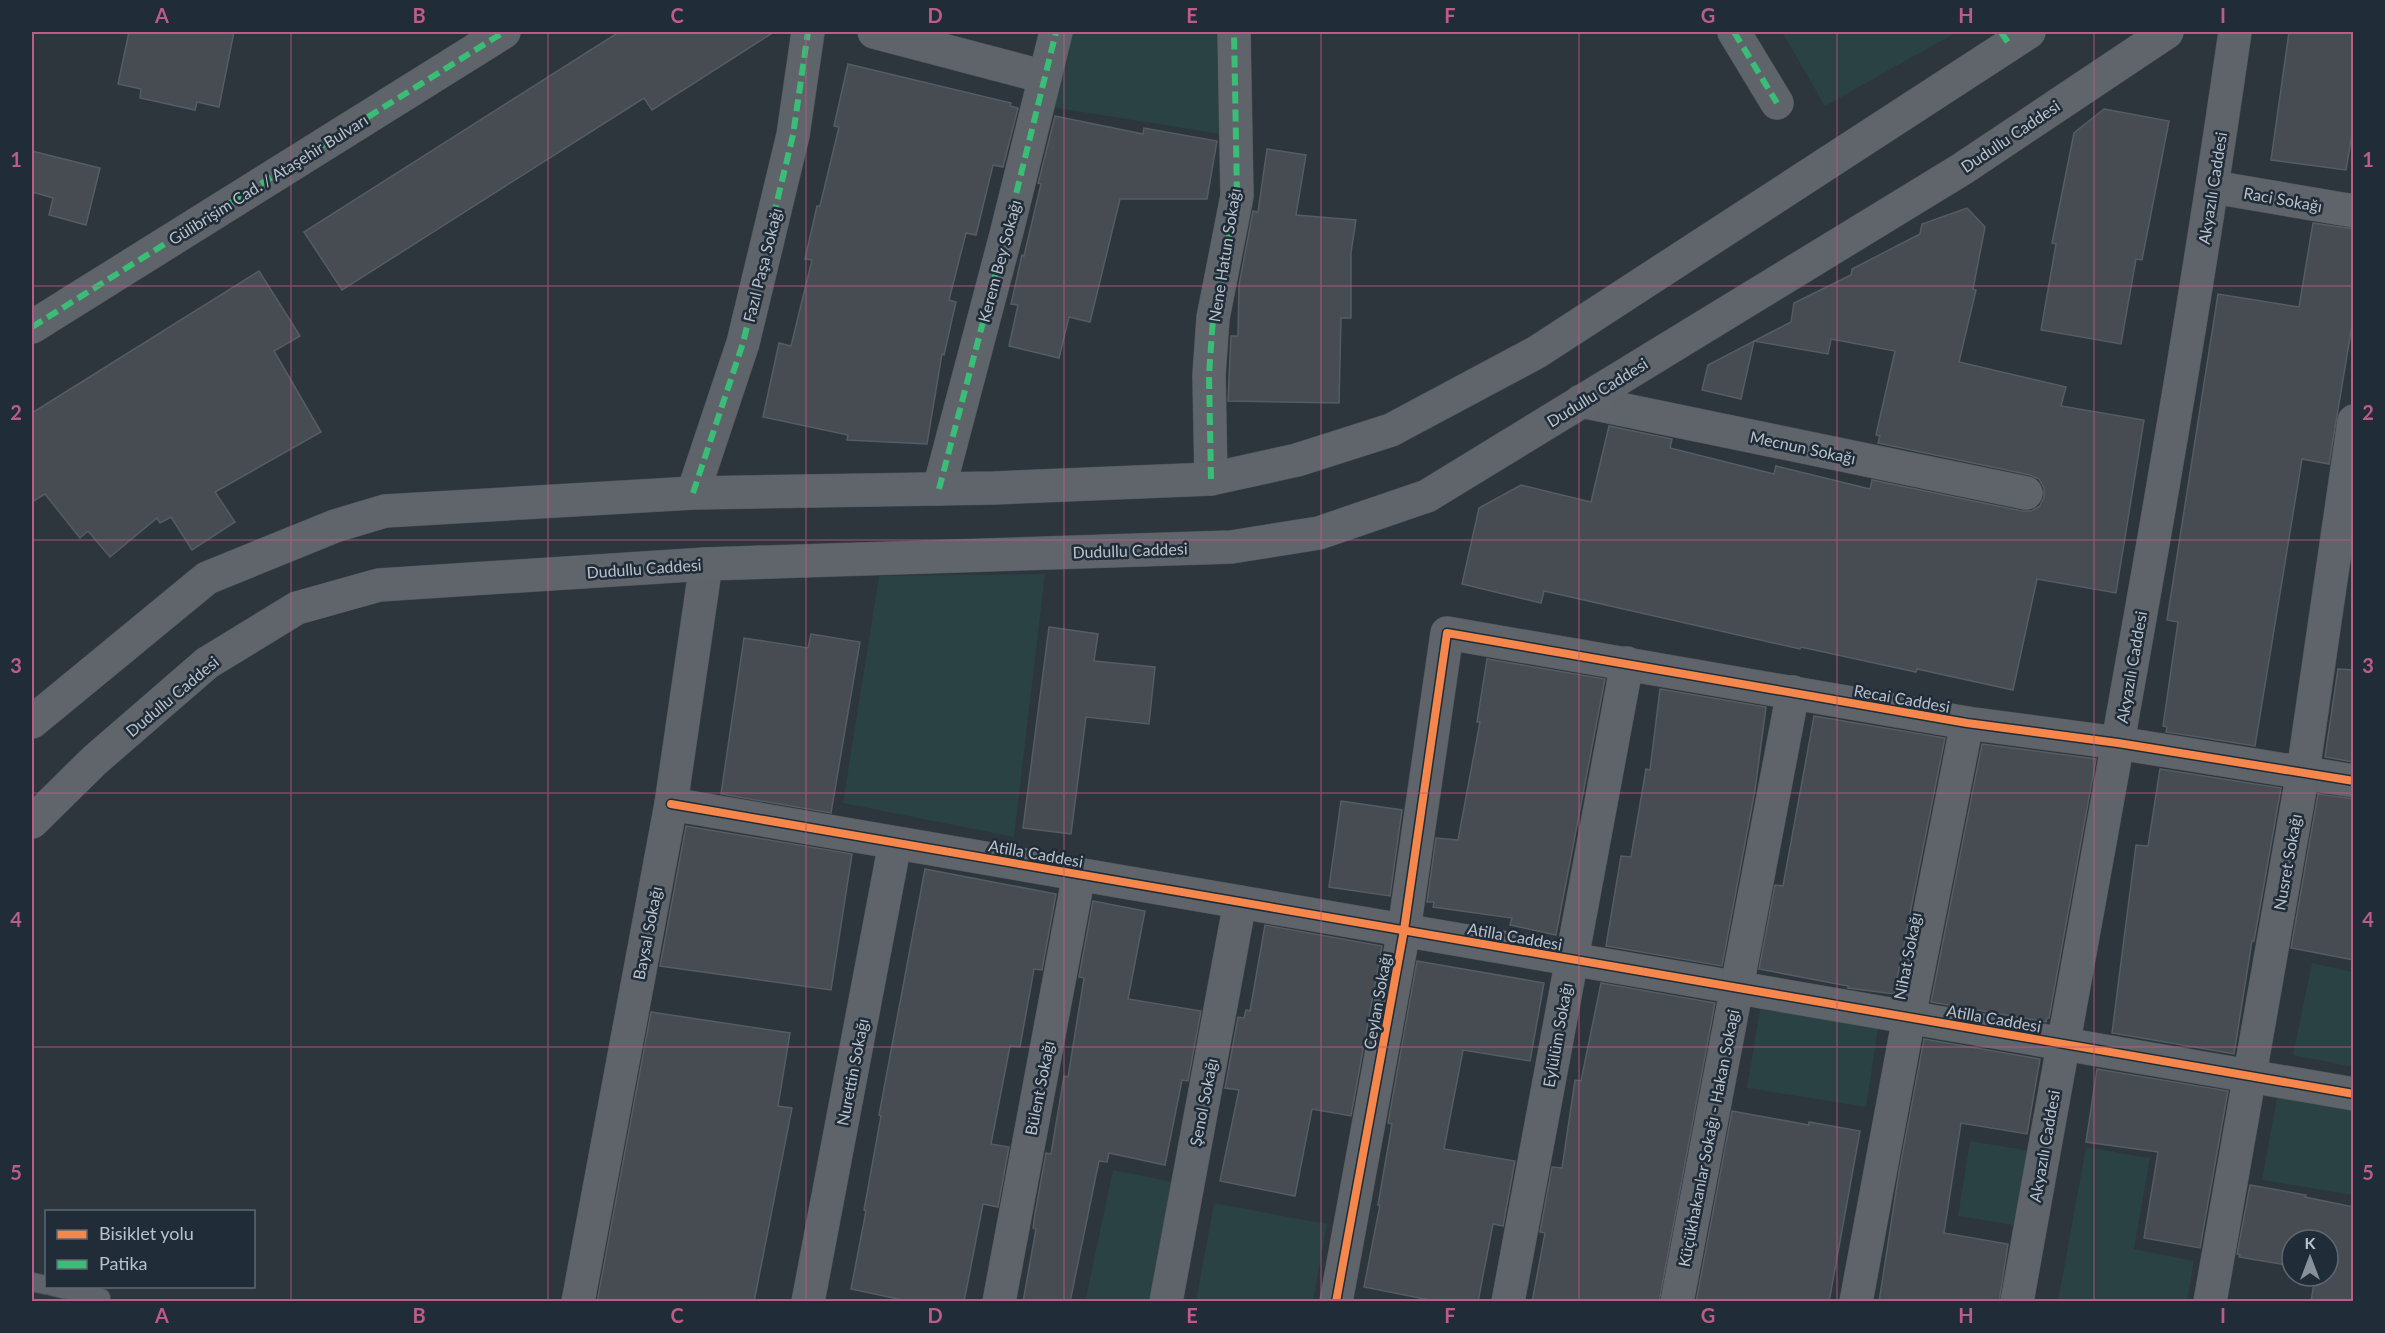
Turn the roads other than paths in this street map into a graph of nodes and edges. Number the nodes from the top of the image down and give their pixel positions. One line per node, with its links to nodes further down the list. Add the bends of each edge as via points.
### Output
1 (504, 32): 14 (street, Gülibrişim Cad. / Ataşehir Bulvarı)
2 (808, 32): 19 (street, Fazıl Paşa Sokağı, via 793,135 743,342)
3 (873, 32): 10 (street)
4 (1056, 32): 10 (street, Kerem Bey Sokağı)
5 (1234, 32): 17 (street, Nene Hatun Sokağı, via 1237,196 1213,318 1209,375)
6 (1734, 32): 11 (street)
7 (2029, 32): 17 (main road, via 1537,352 1390,430 1297,460)
8 (2167, 32): 15 (main road, Dudullu Caddesi, via 1962,169)
9 (2235, 32): 12 (street, Akyazılı Caddesi)
10 (1045, 77): 18 (street, Kerem Bey Sokağı)
11 (1777, 103)
12 (2213, 188): 13 (street, Raci Sokağı); 27 (street, Akyazılı Caddesi)
13 (2354, 211)
14 (32, 327)
15 (1581, 401): 20 (street, Mecnun Sokağı); 21 (main road, Dudullu Caddesi, via 1427,496 1319,533 1231,547)
16 (2354, 421): 28 (street, Nusret Sokağı)
17 (1211, 479): 18 (main road)
18 (939, 489): 19 (main road)
19 (693, 493): 25 (main road, via 385,511 335,526 207,578)
20 (2026, 493)
21 (706, 564): 30 (street, Baysal Sokağı); 31 (main road, Dudullu Caddesi, via 380,585 297,609 207,663 95,760)
22 (1447, 633): 23 (street, Recai Caddesi); 35 (street, Ceylan Sokağı)
23 (1627, 663): 24 (street, Recai Caddesi); 36 (street, Eylülüm Sokağı)
24 (1793, 692): 26 (street, Recai Caddesi); 37 (street, Küçükhakanlar Sokağı - Hakan Sokagi)
25 (32, 722)
26 (1967, 723): 27 (street, Recai Caddesi); 38 (street, Nihat Sokağı)
27 (2118, 742): 28 (street, Recai Caddesi); 39 (street, Akyazılı Caddesi)
28 (2303, 772): 29 (street, Recai Caddesi); 40 (street, Nusret Sokağı)
29 (2354, 781)
30 (671, 804): 32 (street, Atilla Caddesi); 44 (street, Baysal Sokağı)
31 (32, 822)
32 (895, 843): 33 (street, Atilla Caddesi); 45 (street, Nurettin Sokağı)
33 (1079, 874): 34 (street, Atilla Caddesi); 46 (street, Bülent Sokağı)
34 (1240, 902): 35 (street, Atilla Caddesi); 47 (street, Şenol Sokağı)
35 (1404, 930): 36 (street, Atilla Caddesi); 48 (street, Ceylan Sokağı)
36 (1571, 959): 37 (street, Atilla Caddesi); 49 (street, Eylülüm Sokağı)
37 (1736, 988): 38 (street, Atilla Caddesi); 50 (street, Küçükhakanlar Sokağı - Hakan Sokagi)
38 (1909, 1017): 39 (street, Atilla Caddesi); 51 (street, Nihat Sokağı)
39 (2062, 1044): 40 (street, Atilla Caddesi); 52 (street, Akyazılı Caddesi)
40 (2250, 1076): 41 (street, Atilla Caddesi); 53 (street, Nusret Sokağı)
41 (2354, 1094)
42 (56, 1288): 43 (lane)
43 (101, 1298)
44 (578, 1302)
45 (808, 1302)
46 (999, 1302)
47 (1166, 1302)
48 (1336, 1302)
49 (1508, 1302)
50 (1677, 1302)
51 (1856, 1302)
52 (2017, 1302)
53 (2210, 1302)

